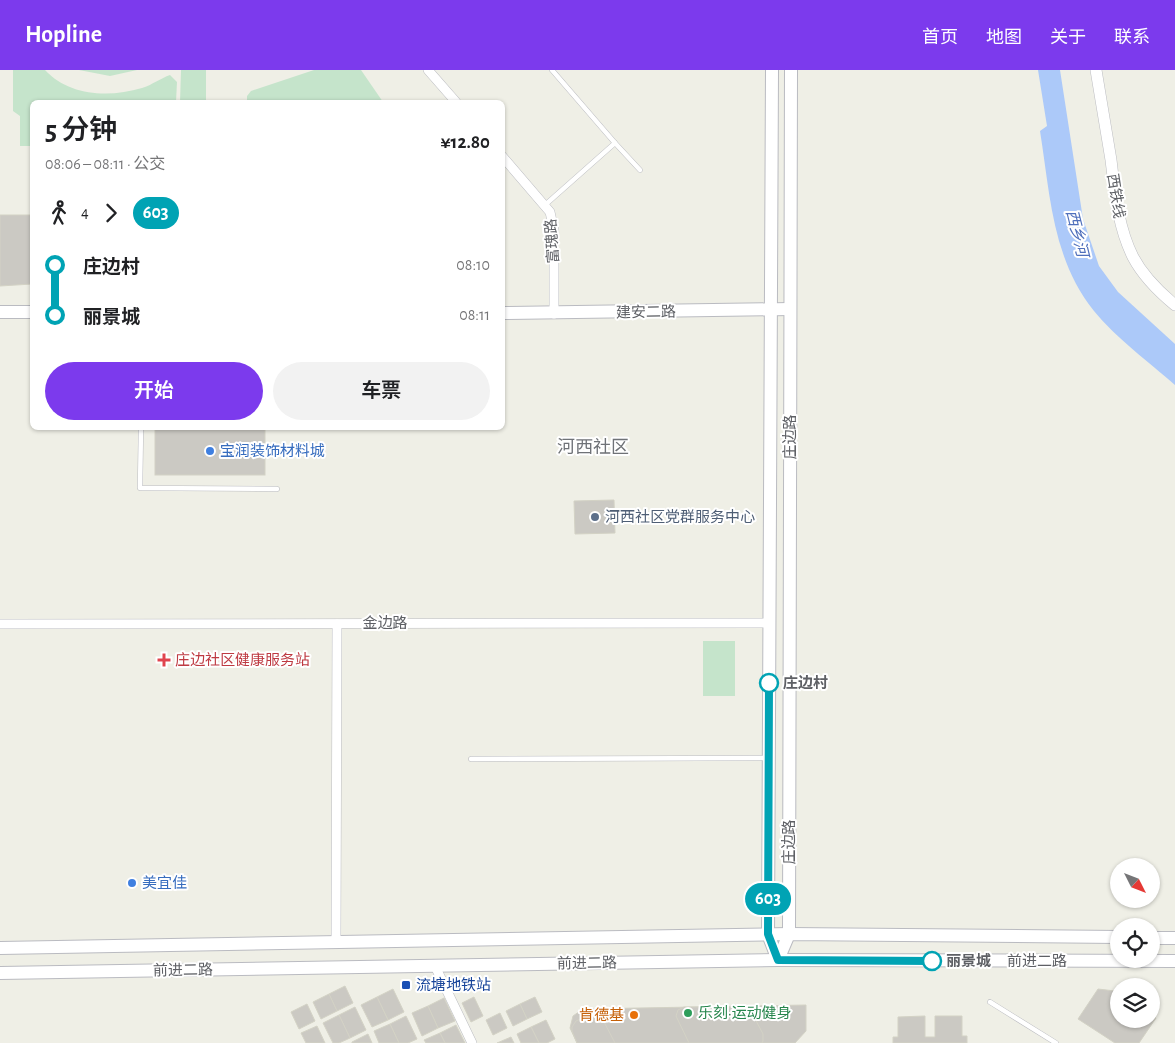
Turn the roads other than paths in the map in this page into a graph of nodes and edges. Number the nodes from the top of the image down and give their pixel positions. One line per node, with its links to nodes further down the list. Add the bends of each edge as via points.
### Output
1 (428, 70): 6 (street)
2 (552, 70): 7 (lane)
3 (772, 70): 13 (main road, 庄边路)
4 (790, 70): 12 (main road, 庄边路)
5 (1096, 70): 11 (street, 西铁线, via 1118,213 1126,241 1148,280)
6 (454, 100)
7 (615, 143): 9 (lane); 10 (lane)
8 (505, 159): 10 (street, 富瑰路)
9 (640, 170)
10 (545, 205): 17 (street, 富瑰路, via 554,230)
11 (1175, 305)
12 (790, 309): 13 (main road, 建安二路); 26 (main road, 庄边路)
13 (770, 310): 17 (main road, 建安二路); 20 (main road, 庄边路)
14 (0, 312): 15 (main road)
15 (30, 312)
16 (505, 314): 17 (main road, 建安二路)
17 (554, 314)
18 (140, 430): 19 (lane, via 140,488)
19 (276, 489)
20 (769, 623): 22 (street, 金边路); 23 (main road, 庄边路)
21 (0, 624): 22 (street, 金边路)
22 (337, 624): 30 (street)
23 (769, 758): 24 (lane); 25 (main road, 庄边路)
24 (471, 759)
25 (768, 934): 26 (main road, 前进二路); 30 (main road, 前进二路); 32 (main road, 庄边路)
26 (789, 934): 27 (main road, 前进二路); 32 (main road, 庄边路)
27 (1110, 937)
28 (1160, 938): 29 (main road)
29 (1175, 938)
30 (336, 942): 31 (main road, 前进二路)
31 (0, 948)
32 (778, 960): 33 (main road, 前进二路); 34 (main road, 前进二路)
33 (1175, 962)
34 (435, 966): 35 (main road, 前进二路); 37 (street)
35 (0, 973)
36 (990, 1002): 38 (lane)
37 (472, 1043)
38 (1056, 1043)

